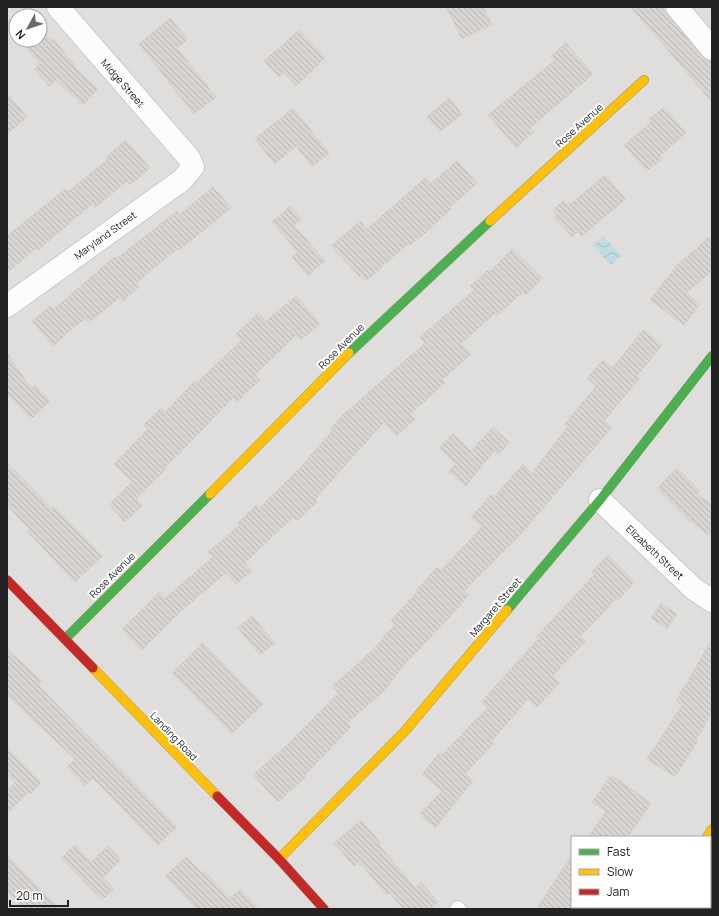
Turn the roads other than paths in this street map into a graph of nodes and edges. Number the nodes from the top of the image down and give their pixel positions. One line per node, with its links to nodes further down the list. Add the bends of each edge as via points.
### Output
1 (58, 7): 5 (street, Midge Street)
2 (677, 7): 3 (street)
3 (712, 48)
4 (644, 80): 11 (street, Rose Avenue, via 370,332)
5 (189, 158): 6 (street, Maryland Street, via 193,167 182,180)
6 (7, 306)
7 (712, 356): 8 (street, Margaret Street)
8 (600, 500): 10 (street, Elizabeth Street, via 694,589); 12 (street, Margaret Street, via 405,730)
9 (7, 580): 11 (street, Landing Road)
10 (712, 601)
11 (65, 639): 12 (street, Landing Road)
12 (278, 859): 13 (street, Landing Road)
13 (324, 909)
14 (456, 909): 15 (lane)
15 (460, 909)

